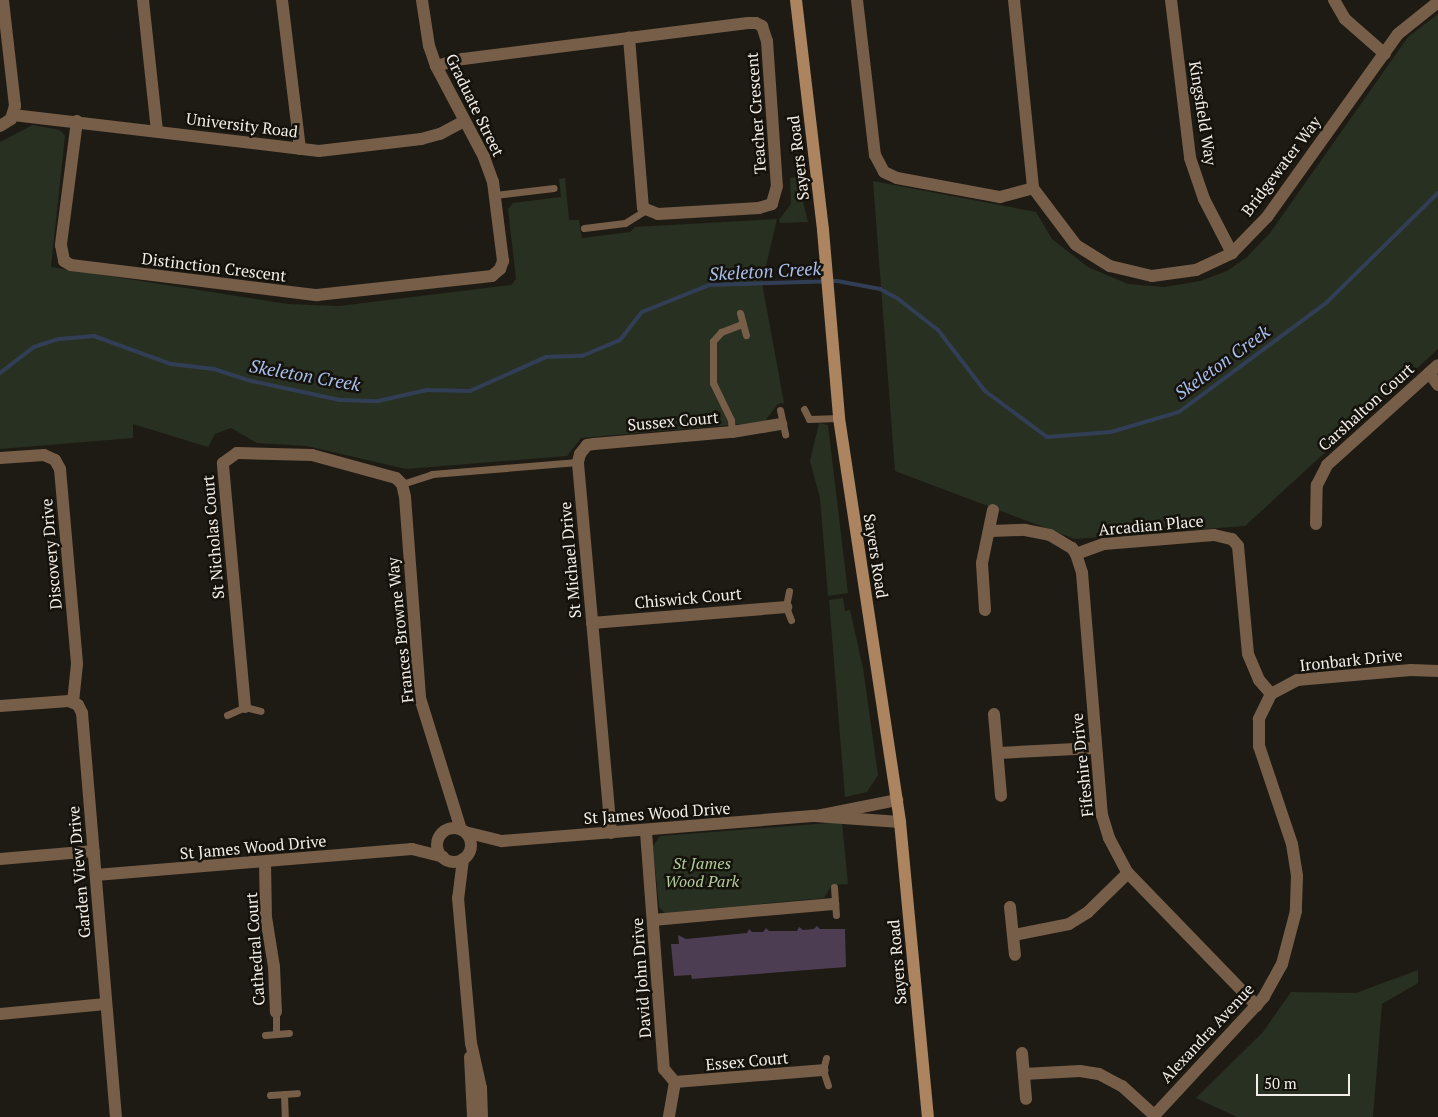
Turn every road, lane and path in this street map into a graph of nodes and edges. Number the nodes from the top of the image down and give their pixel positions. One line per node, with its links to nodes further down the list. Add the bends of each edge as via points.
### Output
1 (3, 0): 14 (street, via 15,96)
2 (143, 0): 18 (street)
3 (282, 0): 19 (street)
4 (422, 0): 13 (street, Graduate Street)
5 (796, 0): 34 (main road, Sayers Road, via 823,230)
6 (857, 0): 21 (street, via 875,155 884,172 897,178 1000,197)
7 (1014, 0): 21 (street, Bridgewater Way)
8 (1171, 0): 25 (street, Kingsfield Way, via 1190,158 1204,199)
9 (1334, 0): 12 (street, via 1345,20)
10 (1438, 2): 12 (street, Bridgewater Way, via 1398,34)
11 (630, 38): 13 (street, Teacher Crescent, via 463,59); 23 (street, via 640,192); 23 (street, Teacher Crescent, via 753,23 762,26 767,41 777,186 774,201 759,208 658,214)
12 (1385, 54): 25 (street, Bridgewater Way, via 1267,216)
13 (436, 66): 16 (street, Graduate Street)
14 (13, 115): 15 (street, University Road); 17 (street)
15 (77, 121): 18 (street, University Road); 26 (street, Distinction Crescent, via 61,246 64,261 71,265 317,295 485,277)
16 (464, 121): 19 (street, University Road, via 440,134 421,139 328,151); 22 (street, Graduate Street, via 484,157)
17 (0, 126)
18 (157, 131): 19 (street, University Road)
19 (300, 149)
20 (554, 188): 22 (lane)
21 (1033, 188): 25 (street, Bridgewater Way, via 1076,245 1110,266 1152,276 1177,274 1212,263)
22 (495, 195): 26 (street, Graduate Street, via 503,261)
23 (646, 210): 24 (lane, via 625,223)
24 (584, 228)
25 (1232, 252)
26 (500, 269)
27 (740, 314): 28 (lane)
28 (742, 324): 29 (lane); 36 (lane, via 721,332 713,341 713,383 731,420)
29 (746, 334)
30 (1433, 369): 31 (street, Carshalton Court); 41 (street, Carshalton Court, via 1327,465 1316,485)
31 (1438, 385)
32 (804, 409): 34 (lane, via 809,418)
33 (780, 410): 35 (lane, Sussex Court)
34 (838, 418): 61 (main road, Sayers Road)
35 (783, 429): 36 (street, Sussex Court)
36 (732, 432): 38 (street, Sussex Court, via 594,444 582,450)
37 (0, 458): 51 (street, Discovery Drive, via 44,455 55,460 60,469 77,664)
38 (578, 462): 39 (lane, via 432,474); 48 (street, St Michael Drive)
39 (402, 484): 53 (street, St Nicholas Court, via 396,478 312,455 238,453 224,461); 60 (street, Frances Browne Way, via 420,698)
40 (993, 510): 42 (street)
41 (1316, 524)
42 (990, 531): 43 (street, via 1026,530 1050,535); 46 (street, via 982,563)
43 (1076, 554): 50 (street, Arcadian Place, via 1104,544 1214,535 1232,539 1241,557 1248,654 1258,680); 57 (street, Fifeshire Drive, via 1082,573)
44 (789, 591): 45 (lane)
45 (786, 607): 47 (lane); 48 (street, Chiswick Court)
46 (985, 610)
47 (791, 620)
48 (592, 623): 66 (street, St Michael Drive)
49 (1438, 672): 50 (street, Ironbark Drive, via 1411,670 1298,680)
50 (1271, 694): 85 (street, Alexandra Avenue, via 1259,719 1259,746 1292,844 1297,894 1294,925 1282,964)
51 (73, 702): 52 (street); 70 (street, Garden View Drive, via 80,708 83,720)
52 (0, 706)
53 (245, 707): 54 (lane); 55 (lane)
54 (261, 711)
55 (228, 714)
56 (994, 714): 58 (street)
57 (1095, 748): 58 (street); 75 (street, Fifeshire Drive, via 1102,815 1109,838)
58 (999, 754): 59 (street)
59 (1000, 796)
60 (450, 800): 64 (street, Frances Browne Way); 67 (street, Frances Browne Way, via 450,816)
61 (897, 800): 62 (street, St James Wood Drive); 63 (main road, Sayers Road)
62 (815, 816): 63 (street, St James Wood Drive); 65 (street, St James Wood Drive)
63 (900, 822): 107 (main road, Sayers Road)
64 (463, 831): 67 (street); 68 (street, St James Wood Drive); 72 (street, via 471,844)
65 (646, 832): 66 (street, St James Wood Drive); 81 (street, David John Drive)
66 (611, 833): 68 (street, St James Wood Drive)
67 (442, 834): 69 (street, St James Wood Drive); 71 (street, via 438,849)
68 (502, 841): 72 (street, St James Wood Drive)
69 (412, 849): 71 (street, St James Wood Drive); 74 (street, St James Wood Drive)
70 (94, 851): 73 (street); 76 (street, Garden View Drive)
71 (444, 858): 72 (street, via 455,862); 78 (street)
72 (465, 858): 78 (street)
73 (0, 859)
74 (265, 862): 76 (street, St James Wood Drive); 86 (street, Cathedral Court, via 266,917 274,967)
75 (1128, 873): 82 (street, via 1088,912 1069,924); 85 (street, Fifeshire Drive)
76 (96, 875): 84 (street, Garden View Drive)
77 (834, 887): 80 (lane)
78 (458, 898): 91 (street)
79 (1010, 907): 82 (street)
80 (835, 909): 81 (street)
81 (653, 920): 95 (street, David John Drive, via 664,1069)
82 (1014, 935): 83 (street)
83 (1015, 955)
84 (106, 1004): 87 (street); 102 (street, Garden View Drive)
85 (1256, 1006): 101 (street, Alexandra Avenue)
86 (276, 1012): 89 (lane, Cathedral Court)
87 (0, 1014)
88 (289, 1033): 89 (lane)
89 (276, 1034): 90 (lane)
90 (265, 1035)
91 (471, 1043): 104 (street); 105 (street, via 481,1088)
92 (1022, 1053): 94 (street)
93 (824, 1064): 95 (street, Essex Court); 96 (lane, Essex Court)
94 (1024, 1074): 100 (street); 101 (street, via 1080,1071 1098,1074 1122,1086)
95 (675, 1082): 106 (street)
96 (828, 1085)
97 (297, 1093): 98 (lane)
98 (284, 1094): 99 (lane); 103 (lane)
99 (270, 1095)
100 (1026, 1099)
101 (1154, 1116)
102 (116, 1117)
103 (285, 1117)
104 (473, 1117)
105 (482, 1117)
106 (669, 1117)
107 (928, 1117)

